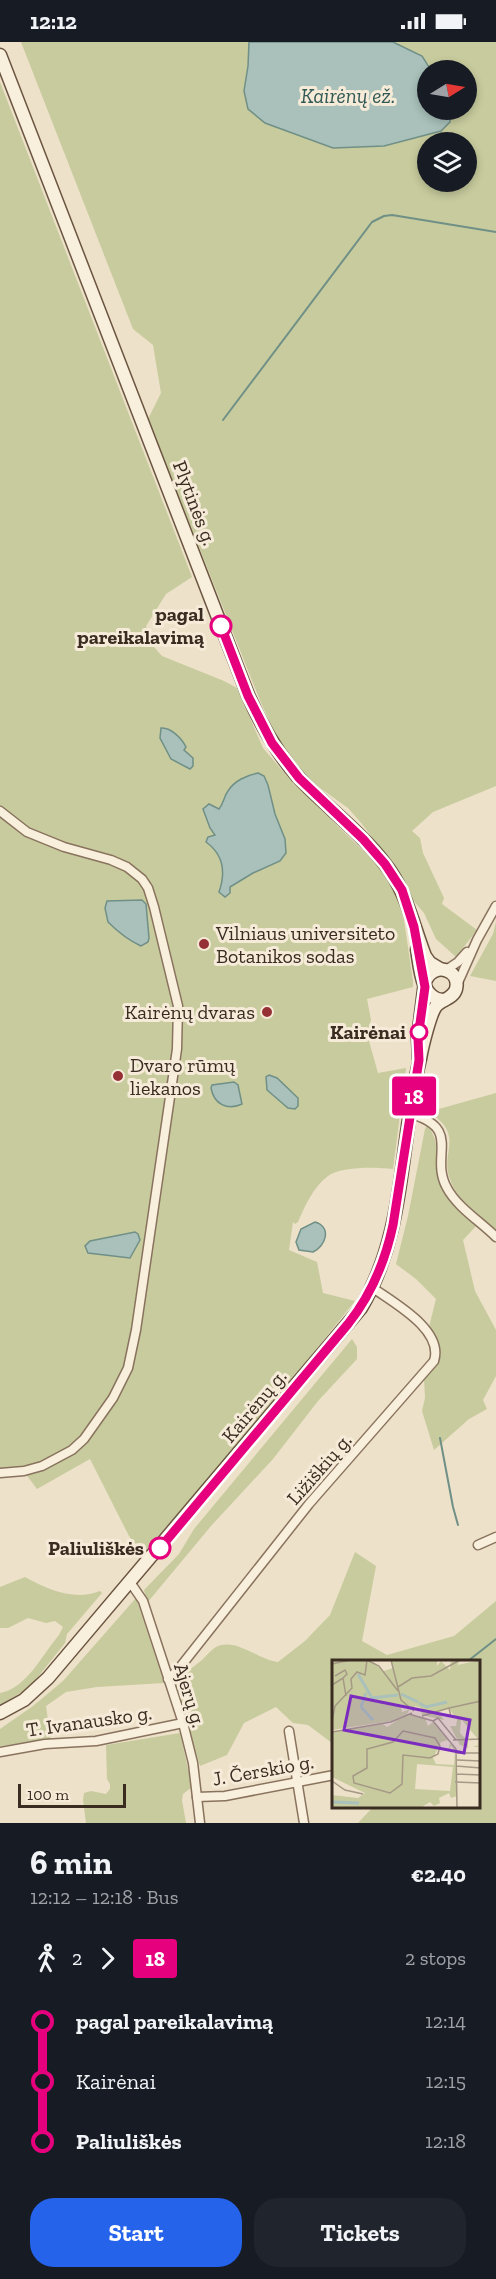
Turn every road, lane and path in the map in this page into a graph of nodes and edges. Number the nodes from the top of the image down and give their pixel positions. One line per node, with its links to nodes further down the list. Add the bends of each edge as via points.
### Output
1 (0, 55): 4 (main road, Plytinės g., via 262,727 299,778 385,864 402,890)
2 (0, 811): 14 (street, via 27,832 111,860 142,879 154,907 178,1006 177,1049 128,1368 113,1398 72,1450 42,1466)
3 (496, 906): 5 (street)
4 (414, 927): 6 (main road, Plytinės g., via 425,956); 8 (main road, Plytinės g.)
5 (477, 940): 6 (street, via 458,962); 7 (street)
6 (443, 969): 7 (main road, via 454,976); 8 (main road, via 430,973)
7 (456, 986): 9 (main road, via 453,995)
8 (425, 987): 9 (main road, via 434,999); 10 (main road, Kairėnų g.)
9 (444, 1000): 10 (main road, Kairėnų g., via 431,1015)
10 (419, 1059): 11 (main road, Kairėnų g.)
11 (411, 1114): 12 (street, via 436,1127 442,1142 441,1171 448,1190); 13 (main road, Kairėnų g., via 388,1247)
12 (496, 1237)
13 (373, 1288): 17 (main road, Kairėnų g., via 348,1324); 18 (street, Ližiškių g., via 424,1327 434,1345 434,1361 309,1504)
14 (0, 1473)
15 (496, 1537): 16 (street)
16 (478, 1545)
17 (130, 1582): 18 (street, Ajerų g., via 143,1601); 19 (main road, Kairėnų g., via 39,1688)
18 (168, 1679): 20 (street, Ajerų g.)
19 (0, 1713)
20 (183, 1723): 22 (street, T. Ivanausko g., via 96,1741); 25 (street, Ajerų g.)
21 (289, 1731): 24 (street)
22 (0, 1752)
23 (332, 1775): 24 (street, J. Čerskio g.)
24 (296, 1782): 25 (street, J. Čerskio g., via 225,1796); 27 (street)
25 (197, 1797): 26 (street, Ajerų g.)
26 (200, 1823)
27 (304, 1823)

